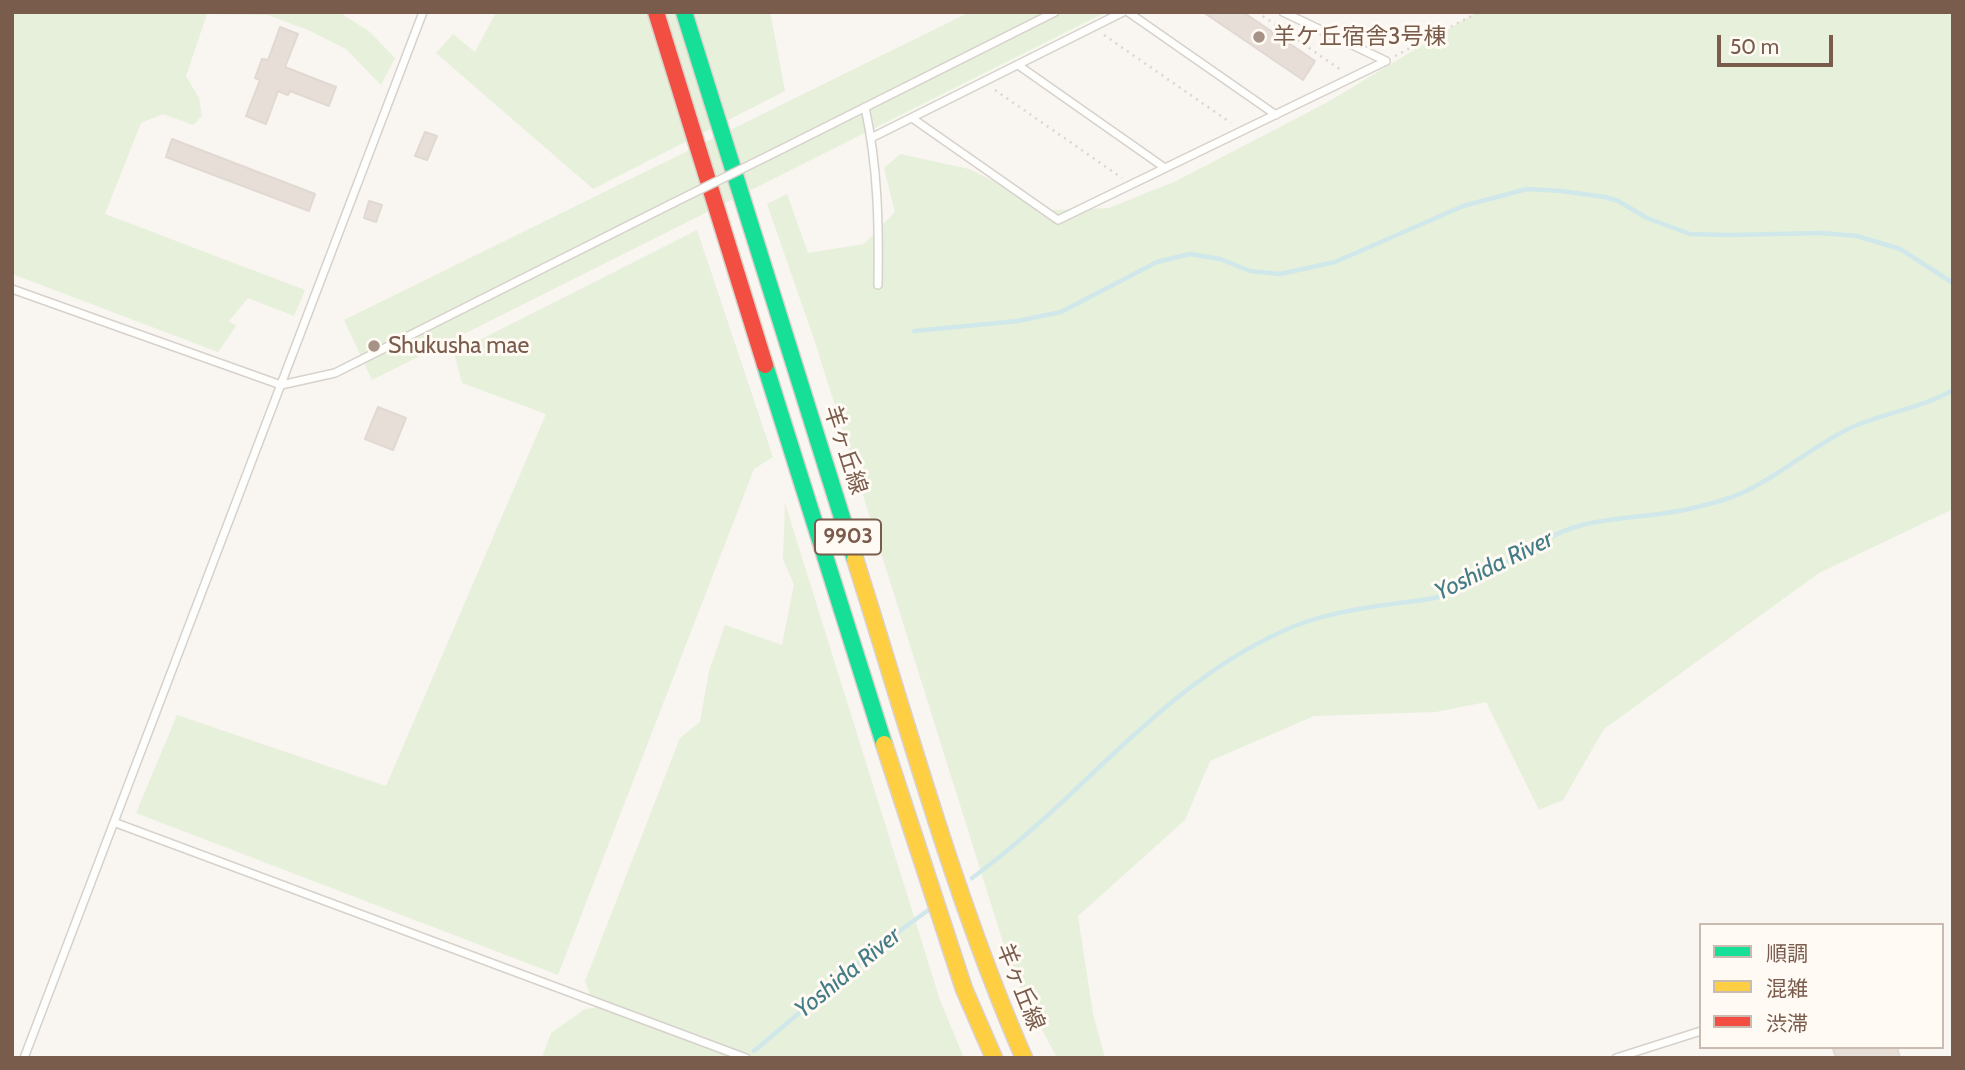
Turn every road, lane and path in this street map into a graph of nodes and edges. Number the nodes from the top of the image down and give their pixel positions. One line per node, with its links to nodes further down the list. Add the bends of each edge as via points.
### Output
1 (423, 12): 23 (lane)
2 (656, 12): 28 (main road, 9903, via 930,889 964,989)
3 (684, 12): 29 (main road, 羊ヶ丘線 / 9903, via 964,906)
4 (1055, 12): 14 (lane)
5 (1126, 12): 9 (lane); 15 (lane)
6 (1257, 12): 12 (path)
7 (1283, 12): 10 (lane)
8 (1479, 12): 10 (path)
9 (1093, 27): 11 (lane); 17 (path)
10 (1386, 61): 12 (lane)
11 (1018, 65): 13 (lane); 19 (lane)
12 (1352, 77): 15 (lane)
13 (984, 82): 16 (lane); 20 (path)
14 (865, 107): 18 (lane); 23 (lane, bridge, via 335,373)
15 (1276, 115): 17 (lane)
16 (912, 118): 18 (lane); 20 (lane, via 1058,220)
17 (1242, 131): 19 (lane)
18 (871, 138): 21 (lane, via 879,213)
19 (1166, 168): 20 (lane)
20 (1132, 184)
21 (878, 285)
22 (12, 289): 23 (lane)
23 (281, 385): 24 (lane)
24 (116, 823): 26 (lane); 27 (lane)
25 (1699, 1032): 30 (lane)
26 (24, 1058)
27 (746, 1058)
28 (994, 1058)
29 (1024, 1058)
30 (1616, 1058)

